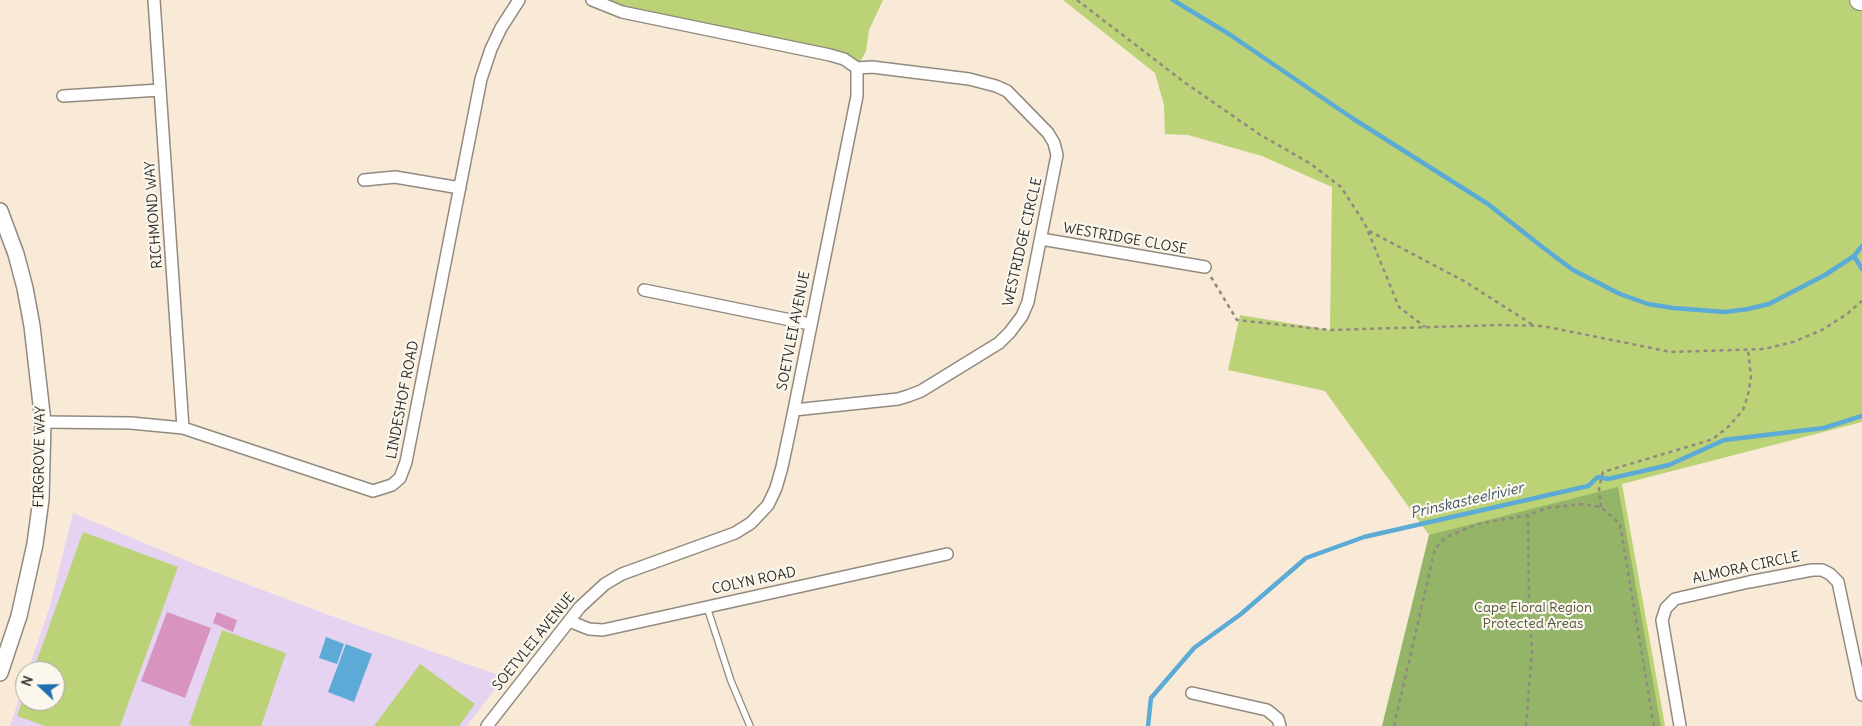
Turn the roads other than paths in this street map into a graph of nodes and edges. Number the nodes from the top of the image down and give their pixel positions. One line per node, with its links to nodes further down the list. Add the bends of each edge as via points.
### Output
1 (154, 0): 5 (street, RICHMOND WAY)
2 (519, 0): 8 (street, LINDESHOF ROAD, via 501,28 486,61)
3 (592, 0): 4 (street, via 622,12 830,55)
4 (857, 68): 10 (street, WESTRIDGE CIRCLE, via 969,79 1007,91 1048,133 1057,155); 13 (street, SOETVLEI AVENUE, via 857,96)
5 (160, 90): 6 (street); 16 (street, RICHMOND WAY)
6 (63, 96)
7 (364, 180): 8 (street, via 395,177)
8 (460, 188): 16 (street, LINDESHOF ROAD, via 406,462 400,478 392,485 373,490)
9 (0, 211): 15 (street, FIRGROVE WAY, via 25,288)
10 (1041, 239): 11 (street, WESTRIDGE CLOSE); 14 (street, WESTRIDGE CIRCLE, via 1028,302 1022,316 999,343 908,396)
11 (1205, 267)
12 (644, 290): 13 (street)
13 (810, 324): 14 (street, SOETVLEI AVENUE)
14 (794, 410): 19 (street, SOETVLEI AVENUE, via 776,488 768,505 751,524 735,533 622,574 592,594)
15 (43, 422): 16 (street, LINDESHOF ROAD, via 131,423); 20 (street, FIRGROVE WAY, via 35,544 19,616)
16 (183, 428)
17 (947, 554): 18 (street, COLYN ROAD)
18 (707, 607): 19 (street, COLYN ROAD, via 603,630 589,629); 24 (lane, via 731,681)
19 (569, 621): 23 (street, SOETVLEI AVENUE)
20 (0, 673)
21 (1192, 694): 25 (street, via 1267,710 1278,719)
22 (1862, 695): 26 (street, ALMORA CIRCLE, via 1838,582 1822,570 1812,570 1675,600 1666,608 1662,620)
23 (487, 726)
24 (750, 726)
25 (1280, 726)
26 (1680, 726)

